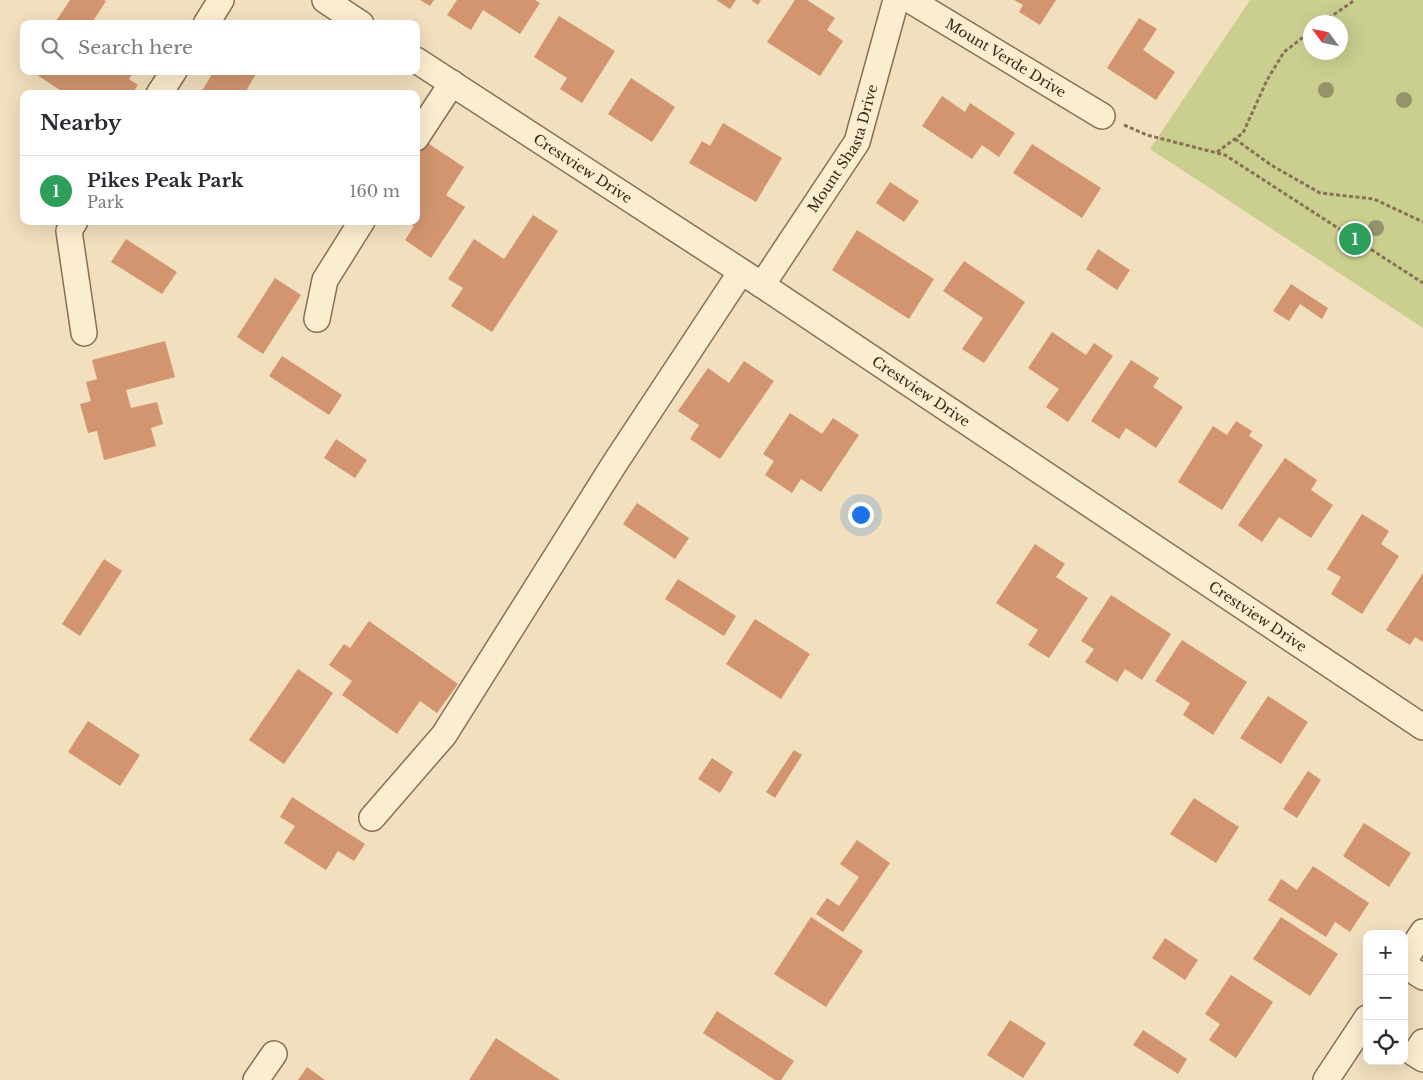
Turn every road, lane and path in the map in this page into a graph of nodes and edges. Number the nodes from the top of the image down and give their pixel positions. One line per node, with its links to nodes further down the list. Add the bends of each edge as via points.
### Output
1 (221, 0): 7 (street)
2 (325, 0): 8 (street)
3 (896, 0): 23 (street, Mount Shasta Drive, via 857,142)
4 (910, 0): 14 (street, Mount Verde Drive)
5 (1355, 0): 6 (path)
6 (1333, 15)
7 (208, 20)
8 (355, 20)
9 (1303, 37): 16 (path, via 1284,52 1267,80 1243,133)
10 (420, 63): 12 (street, Crestview Drive)
11 (171, 75): 13 (street)
12 (452, 83): 15 (street); 21 (street, Crestview Drive)
13 (162, 90)
14 (1102, 116): 17 (path, via 1147,135)
15 (420, 132)
16 (1235, 139): 17 (path); 18 (path, via 1271,165 1320,193 1374,199)
17 (1216, 152): 22 (path)
18 (1423, 222)
19 (73, 225): 25 (street, via 69,231)
20 (360, 225): 24 (street, via 326,280)
21 (741, 272): 23 (street, Crestview Drive); 27 (street, via 620,454 444,735)
22 (1423, 283)
23 (762, 286): 26 (street, Crestview Drive)
24 (317, 319)
25 (84, 333)
26 (1423, 727)
27 (372, 818)
28 (1423, 932): 29 (street)
29 (1408, 956)
30 (1408, 966): 31 (street)
31 (1423, 977)
32 (1366, 1020): 37 (street)
33 (1423, 1042): 35 (street, via 1415,1054)
34 (274, 1054): 36 (street)
35 (1423, 1059)
36 (256, 1080)
37 (1326, 1080)

